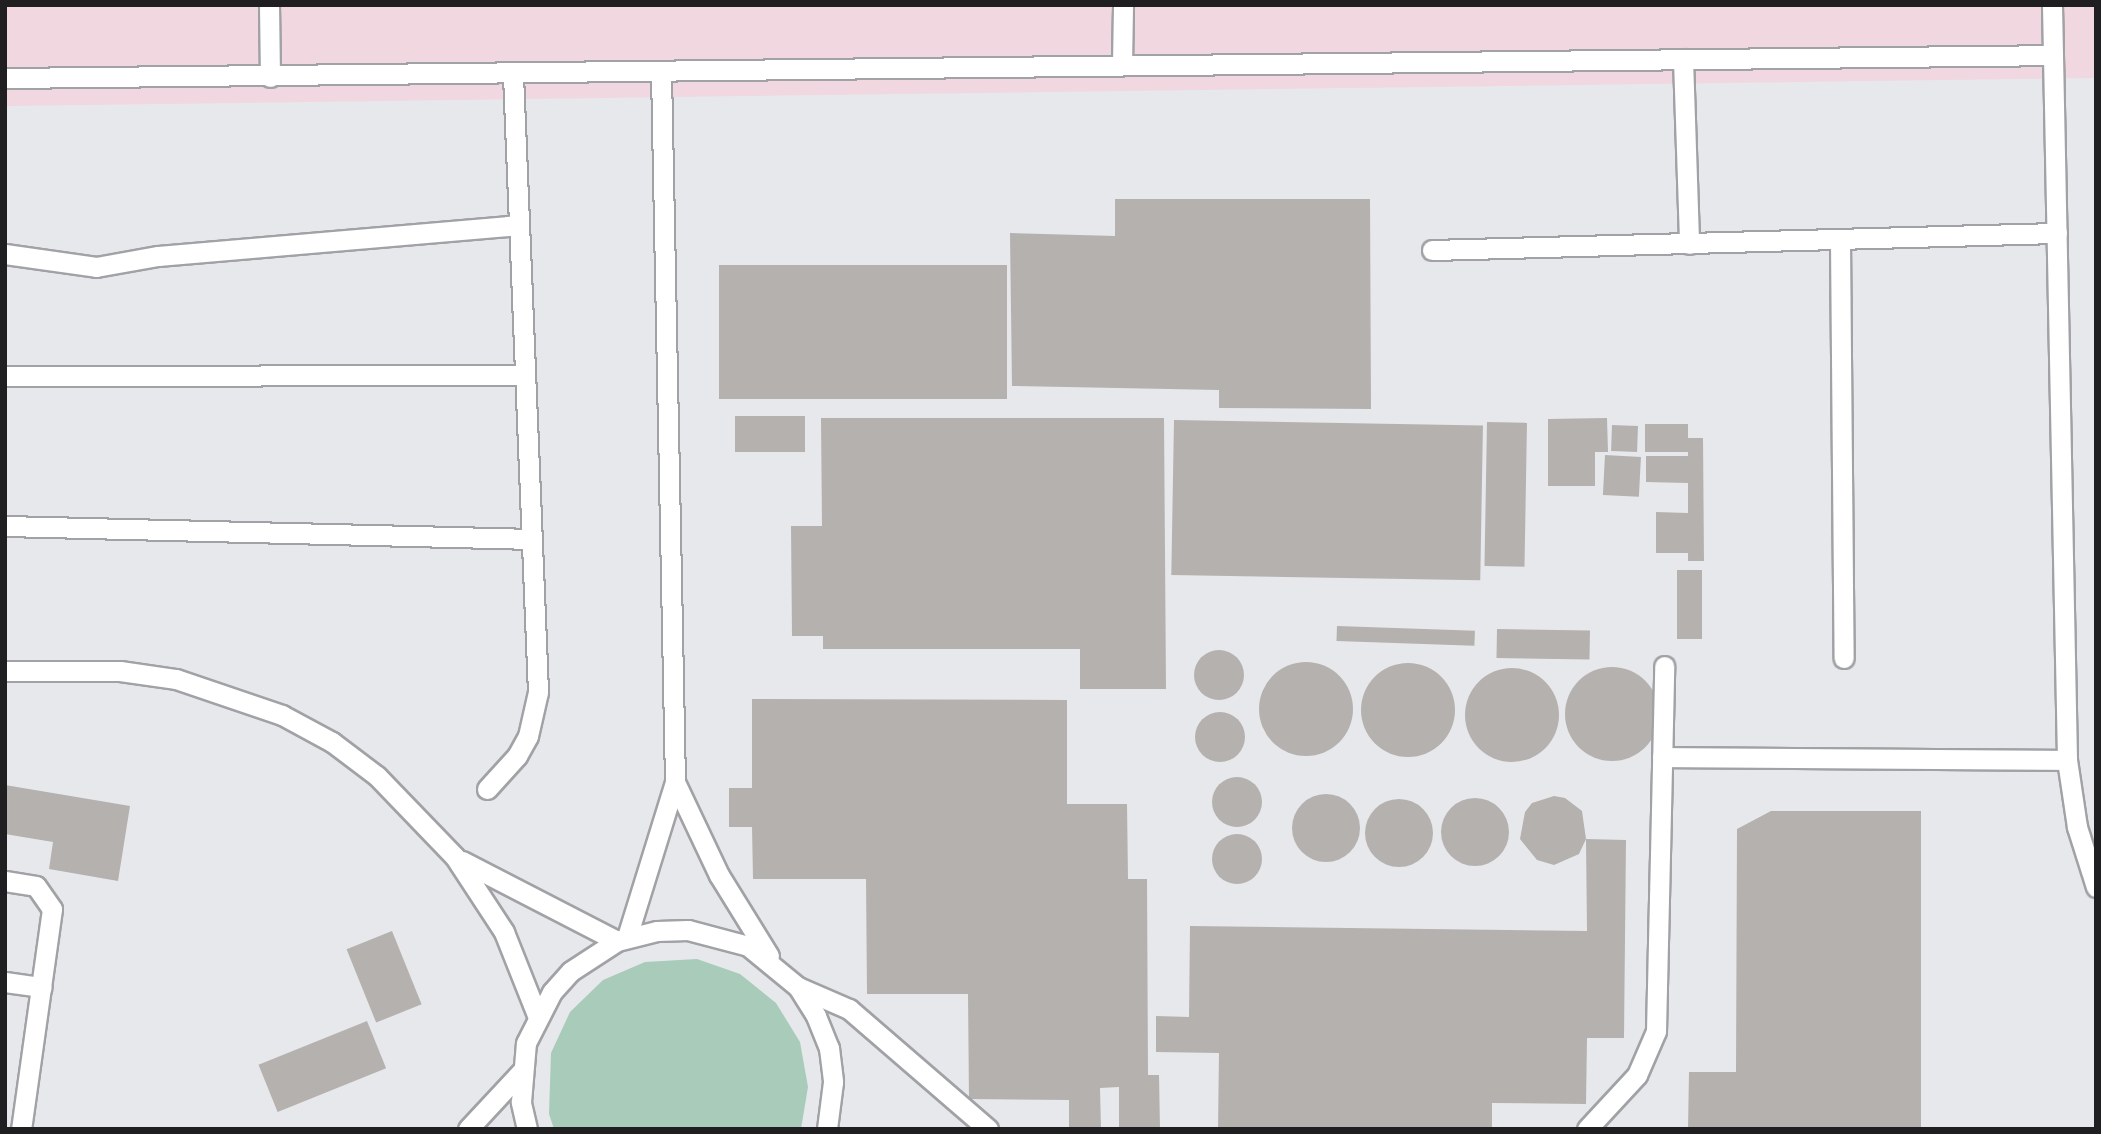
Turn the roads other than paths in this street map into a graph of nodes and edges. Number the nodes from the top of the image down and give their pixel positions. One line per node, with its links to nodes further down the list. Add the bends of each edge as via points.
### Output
1 (269, 5): 9 (lane)
2 (1123, 5): 6 (lane)
3 (2052, 5): 4 (lane)
4 (2053, 55): 5 (lane); 12 (lane)
5 (1682, 59): 6 (lane); 14 (lane)
6 (1122, 64): 7 (lane)
7 (661, 72): 8 (lane); 26 (lane)
8 (513, 74): 9 (lane); 11 (lane)
9 (270, 77): 10 (lane)
10 (5, 78)
11 (519, 226): 16 (lane, via 158,256 96,267); 17 (lane)
12 (2057, 233): 13 (lane); 25 (lane)
13 (1840, 241): 14 (lane); 21 (lane)
14 (1689, 244): 15 (lane)
15 (1432, 250)
16 (5, 254)
17 (525, 375): 18 (lane); 20 (lane)
18 (5, 376)
19 (5, 526): 20 (lane)
20 (532, 539): 27 (lane, via 535,715 517,756)
21 (1844, 658)
22 (1664, 666): 24 (lane)
23 (5, 671): 28 (lane, via 120,671 176,680 282,715 332,742 377,776)
24 (1662, 757): 25 (lane); 44 (lane, via 1656,1031 1637,1075)
25 (2067, 760): 29 (lane, via 2075,816)
26 (675, 782): 32 (lane); 33 (lane, via 719,875)
27 (487, 789)
28 (455, 857): 32 (lane); 37 (lane, via 504,932)
29 (2091, 859): 31 (lane)
30 (5, 881): 35 (lane, via 36,886 49,900 52,918)
31 (2096, 887)
32 (622, 939): 33 (lane, via 678,930 719,935); 37 (lane, via 571,971)
33 (774, 964): 36 (lane)
34 (5, 982): 35 (lane)
35 (42, 987): 39 (lane)
36 (798, 987): 42 (lane, via 829,1048 833,1082); 43 (lane, via 849,1009)
37 (537, 1016): 38 (lane)
38 (521, 1072): 40 (lane); 41 (lane)
39 (21, 1129)
40 (468, 1129)
41 (527, 1129)
42 (827, 1129)
43 (988, 1129)
44 (1587, 1129)

